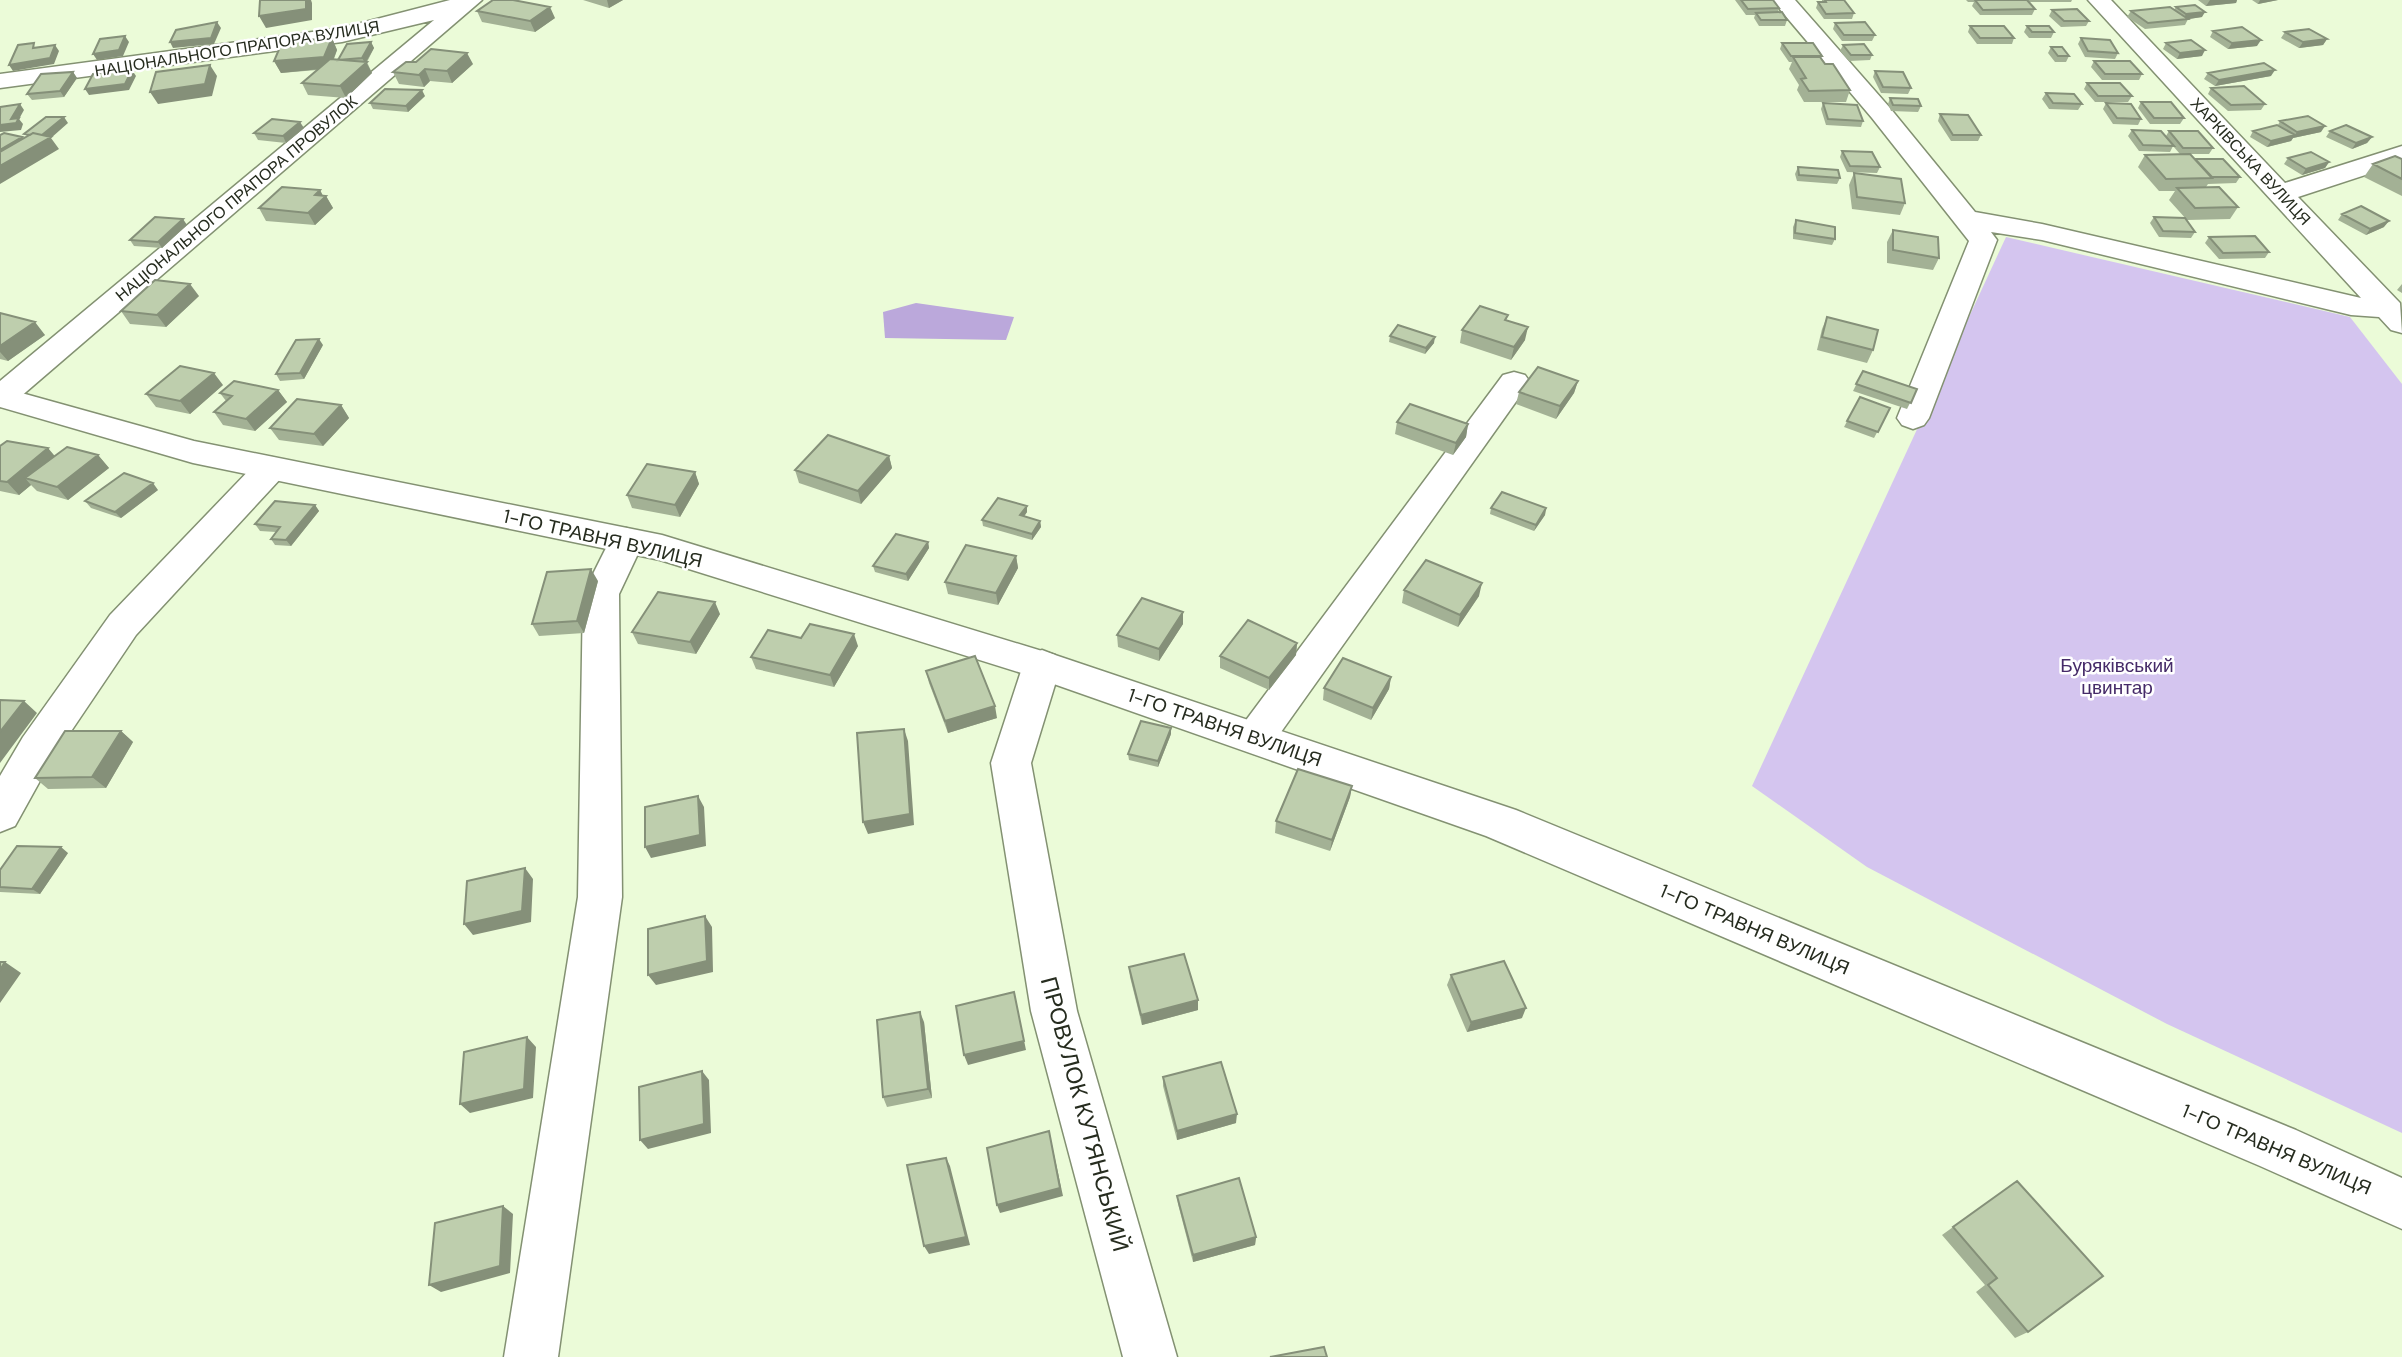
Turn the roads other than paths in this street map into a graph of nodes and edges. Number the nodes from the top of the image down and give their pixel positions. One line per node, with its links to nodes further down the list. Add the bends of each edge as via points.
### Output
1 (471, 0): 4 (street, НАЦІОНАЛЬНОГО ПРАПОРА ВУЛИЦЯ, via 342,35); 10 (street, НАЦІОНАЛЬНОГО ПРАПОРА ПРОВУЛОК)
2 (1783, 0): 7 (street)
3 (2099, 0): 6 (street, ХАРКІВСЬКА ВУЛИЦЯ)
4 (0, 81)
5 (2402, 154): 6 (street)
6 (2282, 192): 8 (street, ХАРКІВСЬКА ВУЛИЦЯ)
7 (1966, 219): 8 (street, via 2042,232); 11 (street, via 1983,240)
8 (2396, 316)
9 (1514, 382): 15 (street)
10 (0, 397): 12 (street, 1-ГО ТРАВНЯ ВУЛИЦЯ, via 193,452)
11 (1913, 418)
12 (271, 468): 13 (street, 1-ГО ТРАВНЯ ВУЛИЦЯ); 16 (street, via 123,625 37,750)
13 (626, 541): 14 (street, 1-ГО ТРАВНЯ ВУЛИЦЯ); 18 (street, via 601,594 600,897)
14 (1042, 664): 15 (street, 1-ГО ТРАВНЯ ВУЛИЦЯ); 19 (street, ПРОВУЛОК КУТЯНСЬКИЙ, via 1011,763 1054,1011)
15 (1255, 738): 17 (street, 1-ГО ТРАВНЯ ВУЛИЦЯ, via 1501,822)
16 (0, 814)
17 (2402, 1204)
18 (531, 1357)
19 (1150, 1357)

